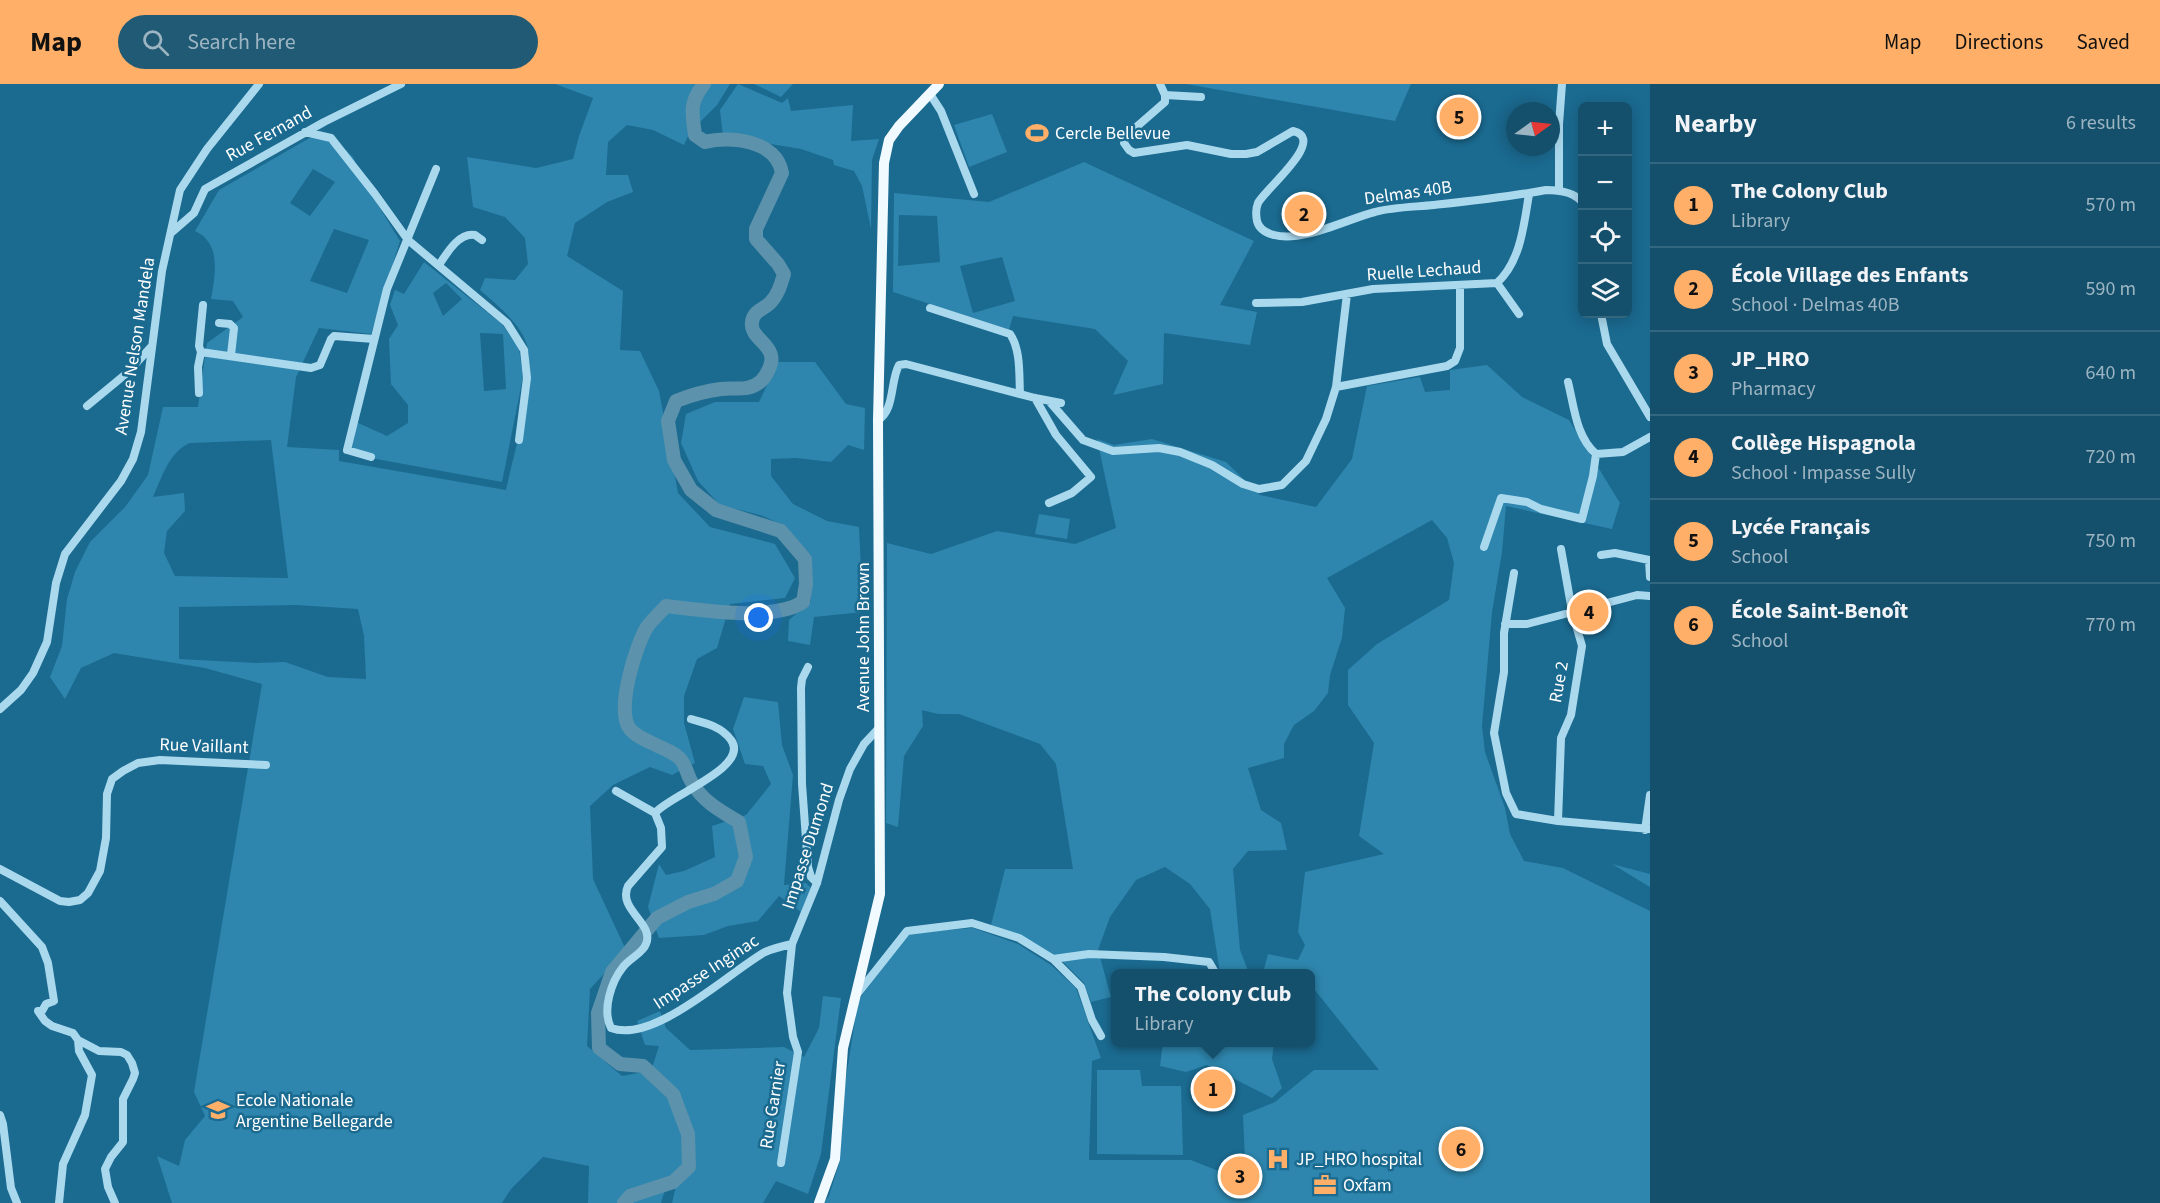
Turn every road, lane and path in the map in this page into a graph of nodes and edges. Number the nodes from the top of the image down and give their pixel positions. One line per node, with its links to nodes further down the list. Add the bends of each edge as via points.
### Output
1 (259, 84): 15 (street, Avenue Nelson Mandela, via 192,169 180,190)
2 (401, 84): 9 (street, Rue Fernand)
3 (939, 84): 6 (main road, Avenue John Brown)
4 (1160, 84): 7 (street)
5 (1562, 84): 11 (street)
6 (930, 94): 12 (street, via 941,111); 41 (main road, Avenue John Brown, via 889,140 884,163)
7 (1165, 95): 8 (street); 13 (street, Delmas 40B, via 1165,102 1126,136 1124,142 1134,153 1186,145 1246,154 1257,152 1293,131 1304,137 1300,153 1258,202 1260,227 1275,236 1317,231 1382,210)
8 (1201, 97)
9 (305, 132): 15 (street, Rue Fernand, via 205,189 194,213); 16 (street, via 331,138)
10 (436, 169): 16 (street)
11 (1559, 189): 13 (street, Delmas 40B); 14 (street)
12 (974, 194)
13 (1528, 194): 19 (street, Ruelle Lechaud, via 1522,236 1511,267)
14 (1578, 197)
15 (170, 233): 29 (street, Avenue Nelson Mandela)
16 (408, 240): 18 (street); 28 (street, via 387,289)
17 (482, 240): 18 (street, via 475,235 464,236)
18 (439, 265): 43 (street, via 507,323 524,350 527,378)
19 (1497, 283): 20 (street, Ruelle Lechaud); 25 (street)
20 (1460, 285): 21 (street, Ruelle Lechaud); 33 (street, via 1460,348 1455,361 1447,366)
21 (1347, 294): 22 (street, Ruelle Lechaud, via 1302,302); 33 (street)
22 (1257, 303)
23 (203, 305): 30 (street)
24 (930, 308): 35 (street, via 1010,334 1017,350)
25 (1519, 314)
26 (1602, 318): 40 (street, via 1607,344)
27 (219, 323): 31 (street, via 234,328)
28 (374, 339): 31 (street, via 334,336 320,365 311,368); 45 (street, via 347,450)
29 (151, 347): 39 (street); 56 (street, Avenue Nelson Mandela, via 141,432 133,459 65,554 57,576 47,642 33,673)
30 (201, 352): 31 (street); 34 (street)
31 (231, 356)
32 (1568, 382): 44 (street, via 1580,430)
33 (1336, 387): 37 (street, via 1306,461 1282,485 1259,489 1180,452 1159,448 1113,451 1083,440)
34 (199, 393)
35 (1020, 394): 36 (street); 41 (street, via 899,365 889,405 884,417)
36 (1035, 398): 37 (street); 46 (street, via 1056,435 1091,477 1072,493)
37 (1049, 401): 38 (street)
38 (1061, 403)
39 (87, 406)
40 (1650, 417)
41 (878, 420): 58 (main road, Avenue John Brown)
42 (1650, 437): 44 (street, via 1623,452)
43 (519, 440)
44 (1596, 454): 47 (street, via 1582,519 1501,498)
45 (371, 457)
46 (1049, 502)
47 (1484, 547)
48 (1562, 549): 53 (street, Rue 2)
49 (1601, 555): 51 (street, via 1615,553 1649,560)
50 (1514, 573): 54 (street)
51 (1650, 577)
52 (1650, 596): 53 (street, via 1637,595)
53 (1572, 611): 54 (street, via 1527,624); 63 (street, Rue 2, via 1582,646 1571,715 1561,738)
54 (1505, 624): 63 (street, via 1504,672 1494,733 1506,793 1516,814)
55 (808, 667): 66 (street, via 801,688 803,794 808,867)
56 (0, 709)
57 (691, 719): 62 (street, via 721,730 733,741 734,755 722,770)
58 (879, 728): 66 (street, Impasse Dumond, via 864,744 850,770); 71 (main road, Avenue John Brown, via 880,894)
59 (266, 765): 65 (street, Rue Vaillant, via 160,760 138,763 123,771 112,779 107,794 100,871 80,900 60,901)
60 (616, 790): 62 (street)
61 (1650, 795): 64 (street)
62 (655, 813): 68 (street, Impasse Inginac, via 662,847 624,893 625,901 648,936 643,949 622,968 610,993 607,1020 611,1028 620,1031 654,1025 765,952)
63 (1558, 822): 64 (street)
64 (1648, 830)
65 (0, 869)
66 (817, 883): 68 (street, Impasse Dumond)
67 (0, 901): 73 (street, via 42,947 48,963 54,1001 38,1011 45,1021 73,1033)
68 (792, 944): 74 (street, Impasse Dumond, via 787,993)
69 (1053, 959): 70 (street, via 1089,954 1164,957 1209,962); 71 (street, via 986,924 907,931); 72 (street, via 1081,987)
70 (1213, 969)
71 (855, 997): 80 (main road, Avenue John Brown, via 843,1048 835,1159)
72 (1101, 1036)
73 (78, 1040): 78 (street, via 79,1051 92,1075 85,1115 63,1164); 79 (street, via 99,1051 127,1055 135,1073 123,1099 123,1142 105,1169)
74 (798, 1052): 76 (street, Rue Garnier)
75 (0, 1115): 77 (street, via 11,1188)
76 (781, 1163)
77 (17, 1203)
78 (59, 1203)
79 (115, 1203)
80 (819, 1203)

